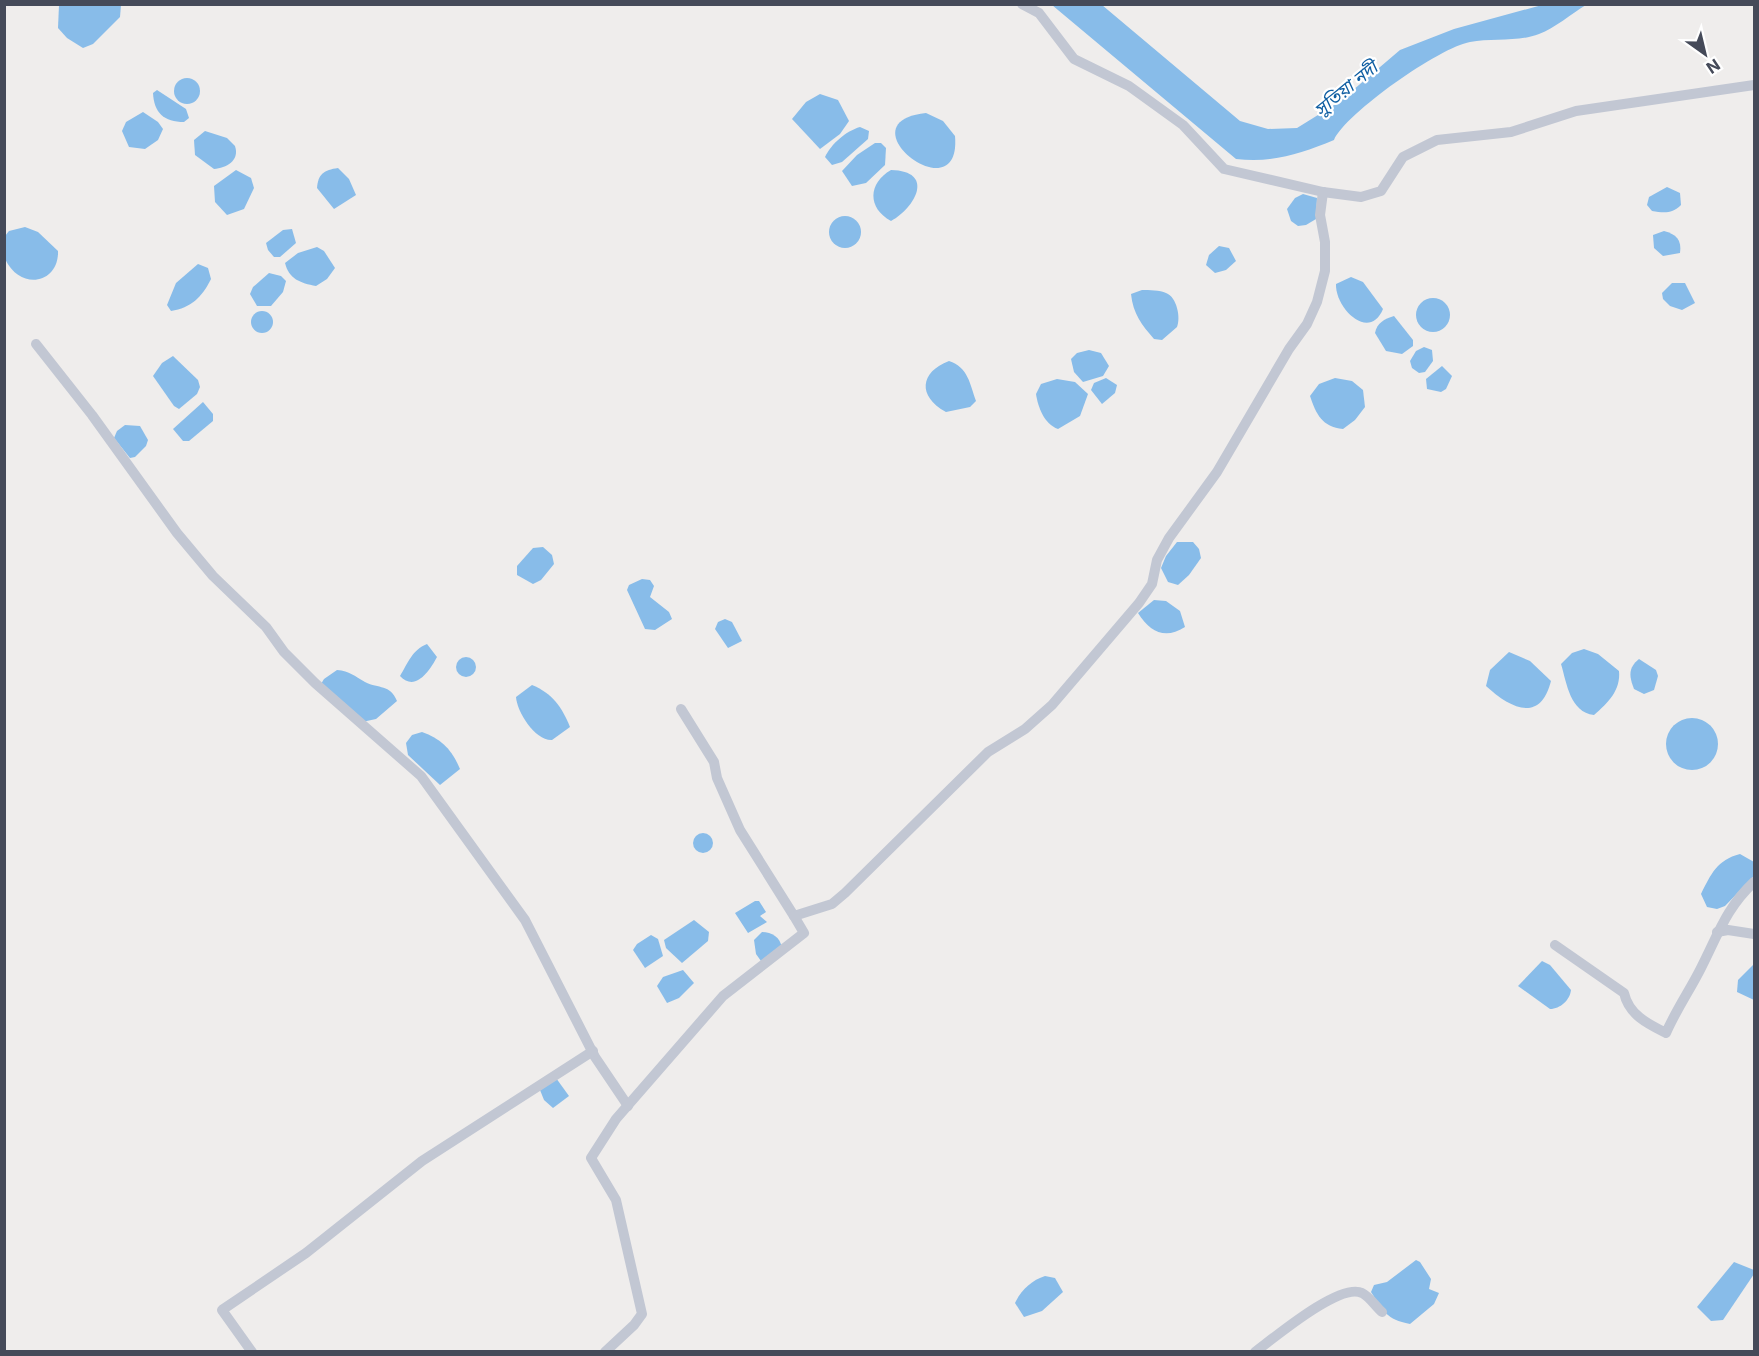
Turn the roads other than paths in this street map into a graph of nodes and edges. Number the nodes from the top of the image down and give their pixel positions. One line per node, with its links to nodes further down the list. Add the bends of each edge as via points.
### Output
1 (1022, 4): 3 (street, via 1039,13 1074,59 1129,86 1183,125 1224,169)
2 (1755, 85): 3 (street, via 1576,111 1511,132 1437,140 1402,157 1382,191 1361,197)
3 (1323, 192): 7 (street, via 1320,215 1325,271 1317,302 1217,472 1169,538 1157,560 1152,584 1139,603 1052,705 1025,729 988,752 845,893 832,904)
4 (36, 344): 11 (street, via 213,576 266,627 315,683 421,776 525,920)
5 (681, 709): 7 (street, via 714,762 740,830)
6 (1755, 882): 8 (street, via 1737,897)
7 (794, 916): 12 (street, via 804,933 723,996)
8 (1717, 932): 9 (street); 10 (street, via 1666,1033 1637,1016 1624,993)
9 (1755, 934)
10 (1555, 945)
11 (592, 1051): 12 (street); 14 (street, via 422,1161 306,1253 222,1310)
12 (628, 1106): 15 (street, via 600,1140 591,1158 616,1200 642,1314)
13 (1382, 1312): 16 (street, via 1362,1292 1346,1291)
14 (252, 1352)
15 (605, 1352)
16 (1255, 1352)

